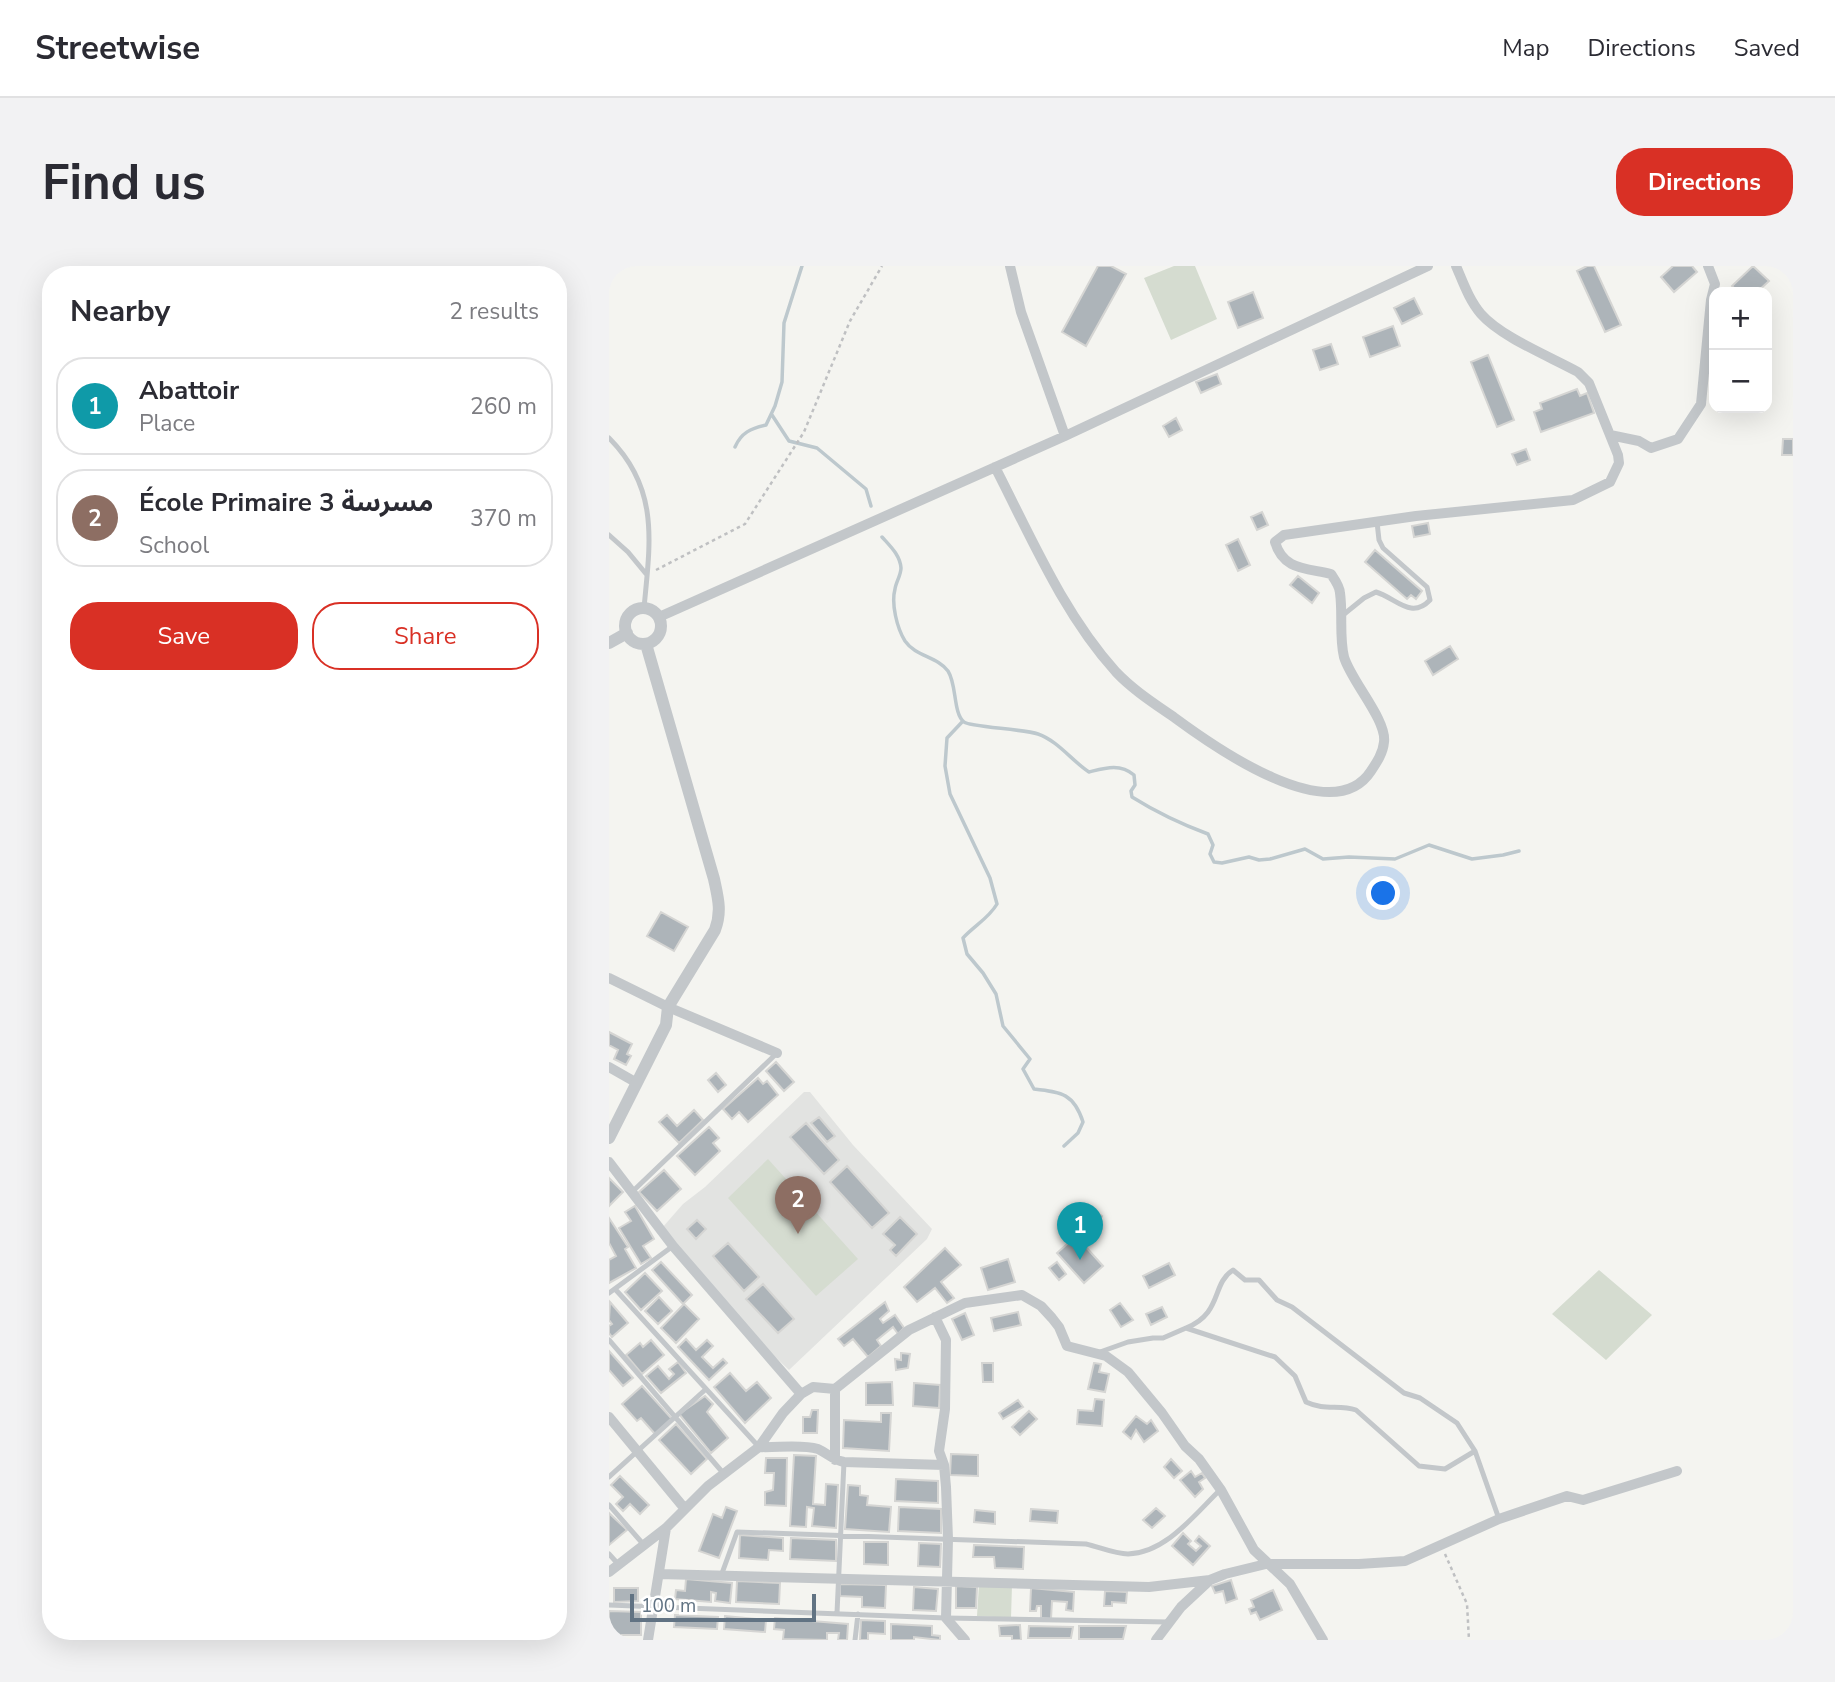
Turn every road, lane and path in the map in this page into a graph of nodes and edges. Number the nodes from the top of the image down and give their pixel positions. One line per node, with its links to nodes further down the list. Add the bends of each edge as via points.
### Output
1 (882, 266): 12 (path, via 850,321 804,432 745,524)
2 (1010, 266): 7 (street, via 1021,312)
3 (1428, 266): 7 (street)
4 (1456, 266): 6 (street, via 1481,314 1579,372 1589,383)
5 (1708, 266): 6 (street, via 1715,284 1701,404 1678,439 1662,445 1651,447)
6 (1610, 435): 10 (street, via 1619,463 1610,482 1573,500)
7 (1065, 436): 9 (street)
8 (609, 439): 12 (lane, via 624,453 643,494 651,541)
9 (995, 467): 14 (street); 15 (street, via 1053,579 1117,673 1219,750 1266,775 1304,788 1350,790 1366,778 1384,742 1383,728 1345,657)
10 (1377, 522): 15 (lane, via 1383,548 1427,587 1430,600 1418,609 1408,609 1376,592); 15 (street, via 1284,535 1276,542 1279,556 1289,563 1331,574 1340,590)
11 (609, 535): 12 (lane)
12 (647, 575): 13 (lane)
13 (644, 608): 14 (street); 16 (street, via 628,616)
14 (659, 617): 18 (street, via 659,634)
15 (1340, 617)
16 (627, 634): 17 (street); 18 (street)
17 (609, 643)
18 (646, 644): 20 (street, via 720,905 715,930)
19 (609, 978): 20 (street)
20 (668, 1007): 21 (street); 23 (street, via 666,1025)
21 (777, 1053): 26 (lane)
22 (609, 1067): 23 (street)
23 (637, 1083): 24 (street)
24 (609, 1138)
25 (609, 1162): 26 (street)
26 (632, 1192): 27 (street)
27 (673, 1246): 28 (lane); 36 (street)
28 (615, 1289): 29 (lane); 34 (lane)
29 (609, 1293)
30 (935, 1317): 33 (street, via 965,1303 1022,1296 1052,1318 1067,1346); 35 (street, via 909,1330); 43 (street, via 946,1340 939,1451)
31 (1186, 1328): 33 (lane); 40 (lane, via 1275,1357 1295,1376 1306,1402 1318,1408 1356,1410 1419,1466 1445,1469); 40 (lane, via 1201,1322 1210,1311 1226,1274 1233,1270 1245,1280 1259,1280 1277,1300 1404,1394 1420,1398 1457,1423)
32 (609, 1340): 38 (lane)
33 (1097, 1353): 47 (street, via 1128,1372)
34 (706, 1389): 38 (lane); 39 (lane)
35 (835, 1389): 36 (street, via 813,1387); 42 (street)
36 (801, 1394): 39 (street)
37 (609, 1417): 41 (street)
38 (675, 1418): 41 (lane); 45 (lane)
39 (759, 1447): 42 (street, via 813,1448); 45 (street)
40 (1475, 1451): 50 (lane)
41 (639, 1453): 46 (lane); 49 (street)
42 (839, 1461): 43 (street); 52 (lane)
43 (944, 1465): 53 (street)
44 (1677, 1471): 50 (street, via 1583,1500 1567,1496)
45 (723, 1474): 49 (street)
46 (609, 1477)
47 (1221, 1490): 53 (lane, via 1168,1540 1128,1554 1086,1544); 57 (street)
48 (609, 1505): 54 (lane)
49 (685, 1509): 51 (street)
50 (1499, 1519): 55 (street)
51 (666, 1528): 54 (street); 60 (street)
52 (841, 1535): 53 (lane); 61 (lane, via 737,1532); 62 (lane)
53 (949, 1539): 64 (street)
54 (645, 1545): 58 (street)
55 (1442, 1546): 57 (street, via 1392,1563); 76 (path, via 1467,1604)
56 (609, 1553): 58 (lane)
57 (1266, 1564): 63 (street); 75 (street, via 1290,1584)
58 (619, 1565): 59 (street)
59 (609, 1572)
60 (659, 1574): 61 (street); 66 (street)
61 (721, 1576): 62 (street)
62 (838, 1578): 64 (street); 67 (lane)
63 (1210, 1580): 64 (street, via 1149,1587); 70 (street)
64 (947, 1581): 69 (street)
65 (609, 1605): 66 (lane)
66 (654, 1607): 67 (lane); 71 (street)
67 (837, 1613): 68 (lane)
68 (858, 1614): 69 (lane); 72 (lane)
69 (946, 1618): 70 (lane); 73 (street)
70 (1168, 1622): 74 (street)
71 (648, 1640)
72 (855, 1640)
73 (965, 1640)
74 (1156, 1640)
75 (1323, 1640)
76 (1469, 1640)

